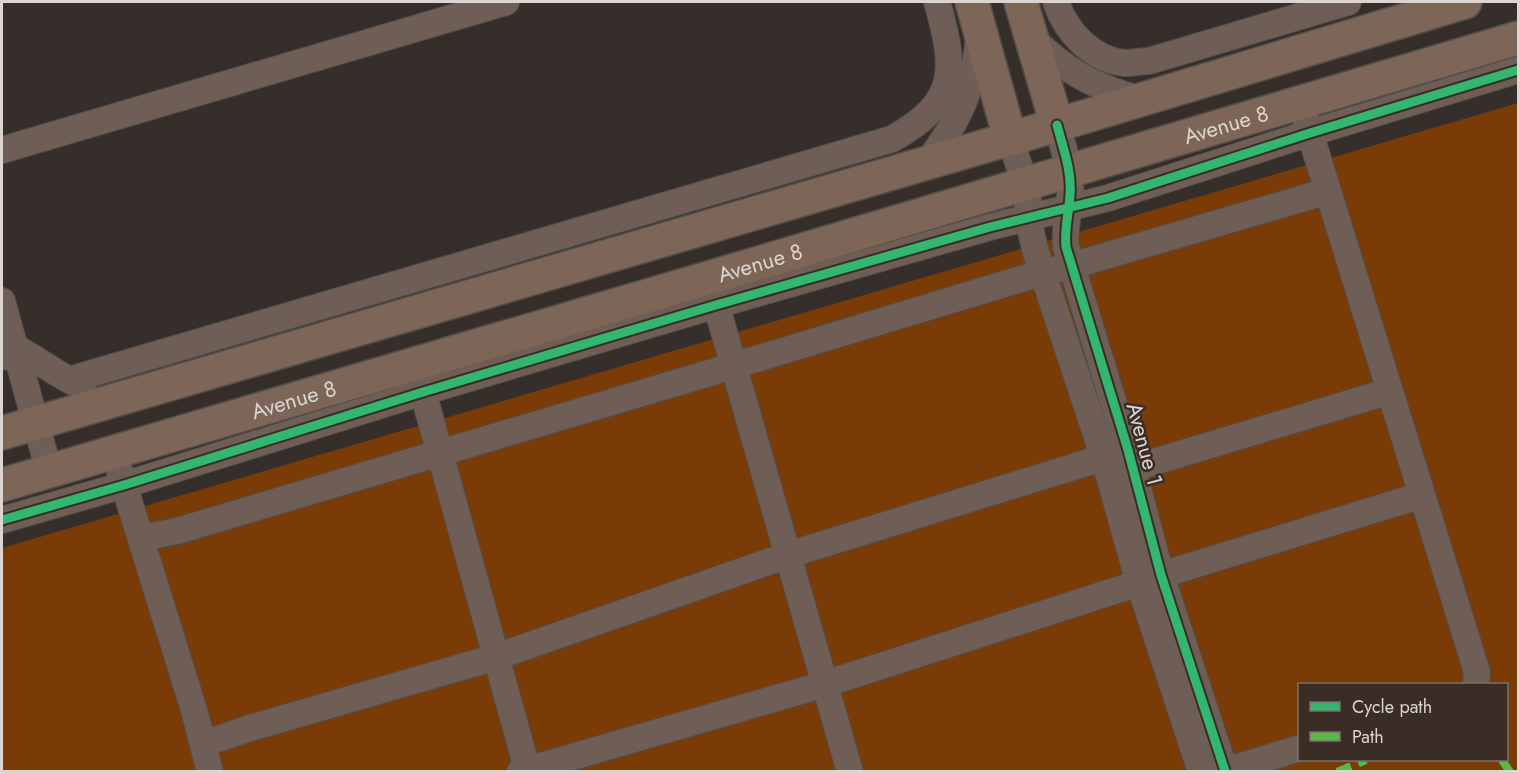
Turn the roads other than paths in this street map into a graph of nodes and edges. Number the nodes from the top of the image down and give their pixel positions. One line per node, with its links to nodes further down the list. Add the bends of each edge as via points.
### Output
1 (506, 2): 17 (street)
2 (937, 2): 31 (street, via 949,48 944,88 927,115 891,139)
3 (1021, 2): 8 (main road, Avenue 1)
4 (1056, 2): 5 (street, via 1083,44 1102,57 1126,63 1149,61)
5 (1348, 2)
6 (1465, 2): 12 (main road)
7 (975, 17): 16 (main road, Avenue 1); 18 (street, via 975,67 965,102)
8 (1032, 38): 12 (street, via 1080,78); 14 (main road, Avenue 1)
9 (1518, 38): 11 (main road, Avenue 8)
10 (1518, 70): 11 (street)
11 (1435, 78): 13 (main road, Avenue 8); 15 (street)
12 (1139, 99): 14 (main road)
13 (1300, 102): 15 (street); 19 (main road, Avenue 8)
14 (1056, 125): 16 (main road); 19 (street, Avenue 1)
15 (1310, 133): 21 (street); 22 (street)
16 (1010, 138): 18 (main road); 20 (street, Avenue 1)
17 (2, 150)
18 (927, 162): 34 (main road)
19 (1069, 171): 20 (main road, Avenue 8); 22 (street, Avenue 1)
20 (1025, 184): 23 (street, Avenue 1); 26 (main road, Avenue 8)
21 (1328, 191): 24 (street); 32 (street)
22 (1068, 209): 23 (street); 24 (street, Avenue 1, via 1064,232)
23 (1028, 219): 25 (street, Avenue 1); 26 (street)
24 (1071, 266): 25 (street); 39 (street, Avenue 1)
25 (1044, 272): 29 (street); 39 (street, Avenue 1)
26 (712, 292): 29 (street); 33 (street); 37 (main road, Avenue 8)
27 (2, 301): 28 (street)
28 (14, 347): 30 (street); 31 (street); 35 (street)
29 (733, 366): 38 (street); 46 (street)
30 (2, 370)
31 (69, 380): 34 (street)
32 (1390, 391): 39 (street); 43 (street)
33 (423, 392): 38 (street); 42 (street)
34 (114, 400): 35 (main road)
35 (35, 423): 36 (main road); 40 (street)
36 (2, 433)
37 (114, 451): 40 (main road, Avenue 8); 42 (street)
38 (440, 453): 45 (street, via 177,531); 48 (street)
39 (1118, 463): 46 (street); 47 (street, Avenue 1)
40 (48, 471): 41 (main road, Avenue 8)
41 (2, 485)
42 (124, 485): 44 (street); 45 (street)
43 (1422, 495): 47 (street); 49 (street, via 1477,672)
44 (2, 520)
45 (141, 538): 51 (street)
46 (788, 555): 48 (street); 50 (street)
47 (1150, 579): 50 (street); 56 (street, Avenue 1)
48 (496, 657): 51 (street); 54 (street)
49 (1476, 683)
50 (825, 684): 54 (street); 55 (street)
51 (203, 744): 53 (street)
52 (1298, 748): 56 (street)
53 (210, 771)
54 (525, 771)
55 (850, 771)
56 (1216, 771)

